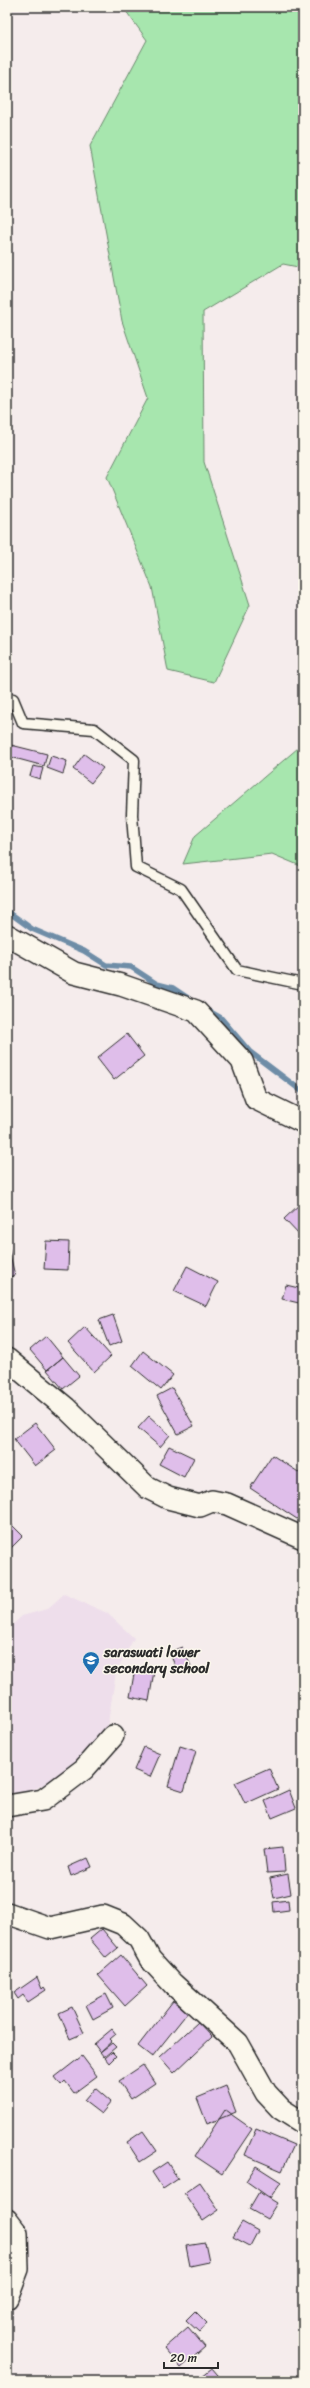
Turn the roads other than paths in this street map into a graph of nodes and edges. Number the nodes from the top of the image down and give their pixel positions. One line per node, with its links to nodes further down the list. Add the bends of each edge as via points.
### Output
1 (7, 705): 3 (lane, via 13,699 23,723 94,729 134,760 132,815 136,867 181,889 237,970)
2 (7, 935): 4 (street, via 74,972 196,1011 242,1061 256,1099)
3 (303, 984)
4 (303, 1122)
5 (7, 1359): 6 (street, via 66,1408 148,1488 168,1498 200,1506 212,1501 227,1504)
6 (303, 1538)
7 (113, 1736): 8 (street, via 84,1770 43,1800)
8 (7, 1806)
9 (7, 1913): 10 (street, via 50,1928 103,1916 123,1924 139,1939 150,1960 173,1984 238,2043 266,2093 281,2109)
10 (303, 2123)
11 (7, 2220): 12 (street, via 18,2233 18,2269)
12 (7, 2298)

